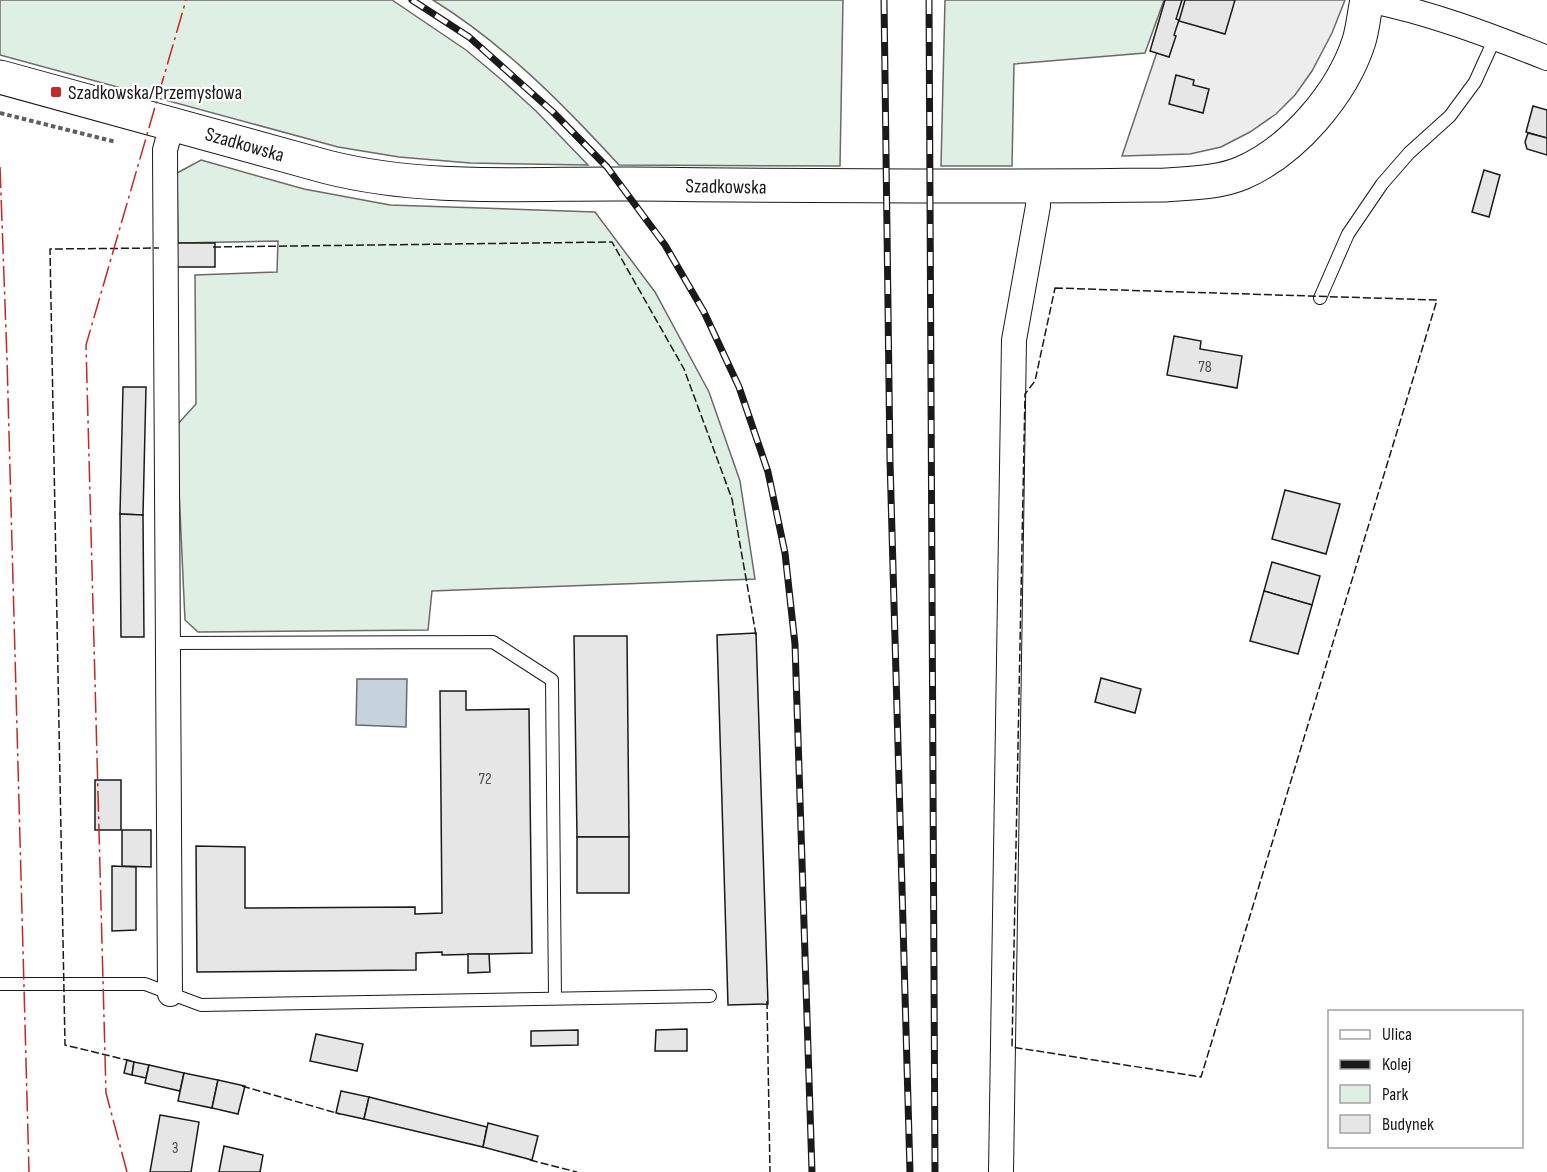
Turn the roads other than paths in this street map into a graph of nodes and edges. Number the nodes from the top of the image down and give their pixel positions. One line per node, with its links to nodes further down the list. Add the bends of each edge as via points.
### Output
1 (1367, 0): 2 (street, via 1402,7); 6 (street, Szadkowska, via 1359,41 1339,84 1313,121 1274,156 1241,173 1207,182)
2 (1495, 38): 3 (street); 7 (lane, via 1475,82 1450,116 1382,184 1348,234)
3 (1547, 58)
4 (0, 77): 5 (street, Szadkowska)
5 (172, 124): 6 (street, Szadkowska, via 327,167 390,180 483,185); 8 (street, via 165,150)
6 (1038, 186): 13 (street, via 1038,206 1014,340)
7 (1320, 298)
8 (166, 643): 10 (street); 12 (lane, via 493,642 552,680)
9 (0, 984): 10 (lane, via 145,984)
10 (170, 994): 12 (lane, via 201,1005)
11 (710, 996): 12 (lane)
12 (555, 998)
13 (1001, 1172)

